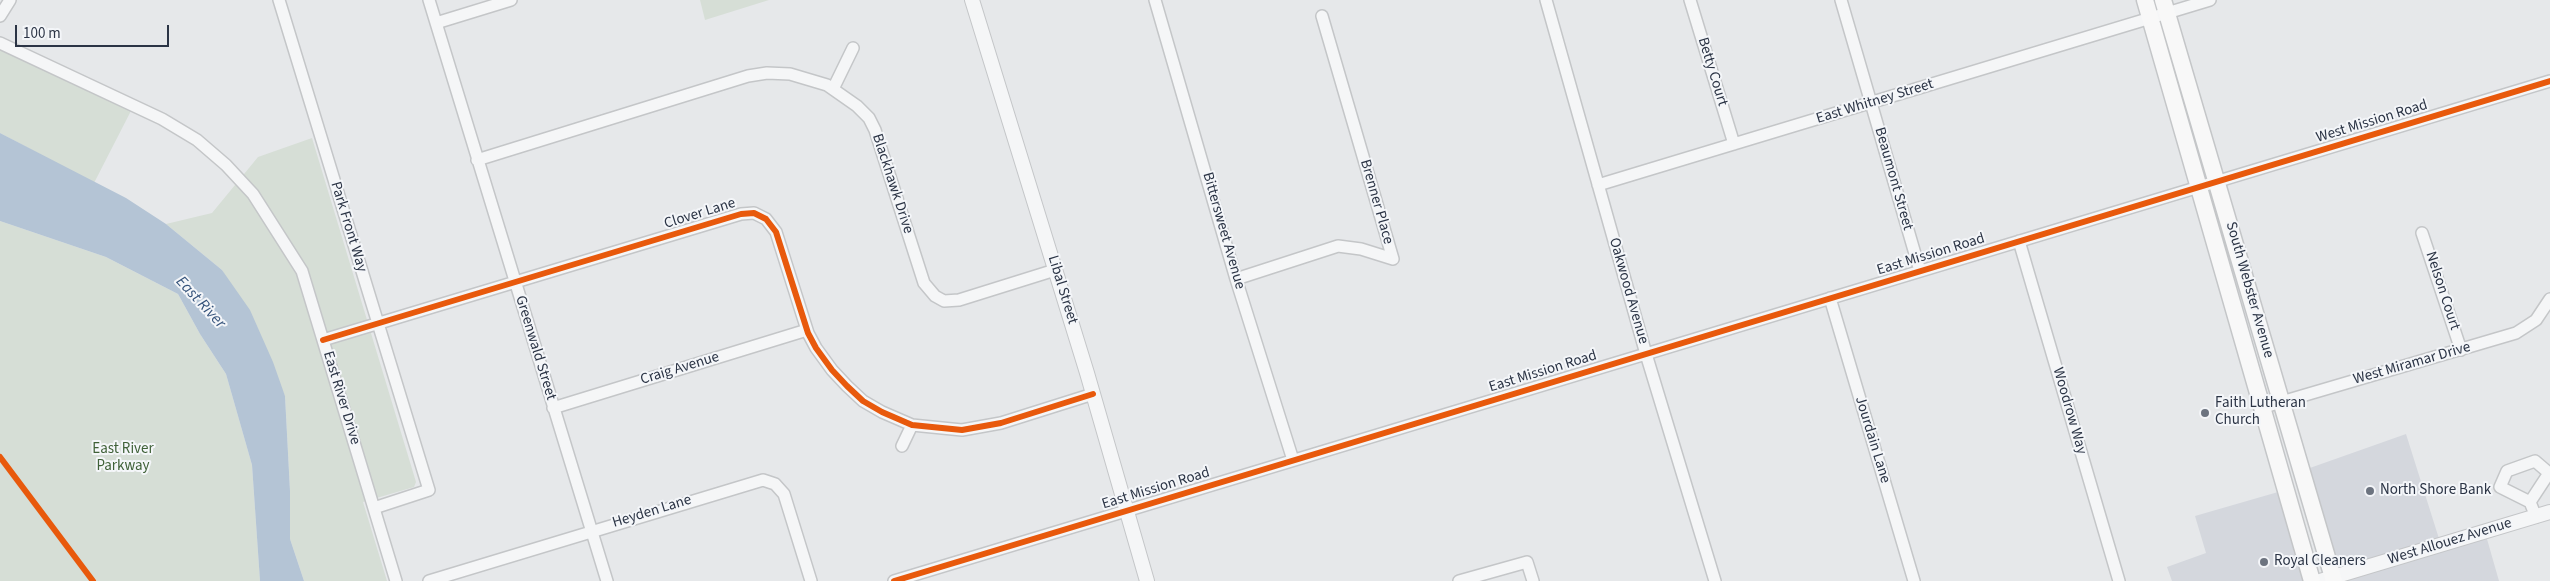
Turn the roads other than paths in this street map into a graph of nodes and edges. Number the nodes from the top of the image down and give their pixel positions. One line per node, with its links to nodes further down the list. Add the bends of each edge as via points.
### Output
1 (10, 0): 13 (street)
2 (279, 0): 35 (street, Park Front Way)
3 (429, 0): 16 (street, Greenwald Street)
4 (511, 0): 16 (street)
5 (972, 0): 29 (street, Libal Street)
6 (1155, 0): 31 (street, Bittersweet Avenue)
7 (1546, 0): 25 (street, Oakwood Avenue)
8 (1690, 0): 22 (street, Betty Court)
9 (1841, 0): 21 (street, Beaumont Street)
10 (2145, 0): 15 (main road, South Webster Avenue)
11 (2210, 0): 12 (street, East Whitney Street)
12 (2165, 6): 15 (street, East Whitney Street); 24 (main road, South Webster Avenue)
13 (0, 16)
14 (1322, 16): 31 (street, Brenner Place, via 1393,259 1338,246)
15 (2151, 18): 21 (street, East Whitney Street); 26 (main road, South Webster Avenue)
16 (436, 23): 23 (street, Greenwald Street)
17 (0, 44): 37 (street, East River Drive, via 162,118 197,140 226,165 253,194 302,271)
18 (852, 48): 20 (street)
19 (2550, 81): 24 (street, West Mission Road)
20 (833, 89): 23 (street, Blackhawk Drive, via 790,74 748,76); 29 (street, Blackhawk Drive, via 857,106 875,130 924,283 931,293 944,301 958,300)
21 (1871, 103): 22 (street, East Whitney Street); 30 (street, Beaumont Street)
22 (1734, 144): 25 (street, East Whitney Street)
23 (477, 160): 32 (street, Greenwald Street)
24 (2217, 181): 26 (street, West Mission Road); 41 (main road, South Webster Avenue)
25 (1598, 185): 39 (street, Oakwood Avenue)
26 (2200, 186): 28 (street, East Mission Road); 43 (main road, South Webster Avenue)
27 (2422, 233): 38 (street, Nelson Court)
28 (2019, 241): 30 (street, East Mission Road); 64 (street, Woodrow Way)
29 (1055, 270): 40 (street, Libal Street)
30 (1920, 271): 33 (street, East Mission Road)
31 (1236, 279): 46 (street, Bittersweet Avenue)
32 (515, 282): 35 (street, Clover Lane); 36 (street, Clover Lane, via 741,214 754,213 766,219 776,232); 42 (street, Greenwald Street)
33 (1830, 298): 39 (street, East Mission Road); 63 (street, Jourdain Lane)
34 (2550, 299): 38 (street, West Miramar Drive, via 2536,320 2525,329)
35 (378, 323): 37 (street, Clover Lane); 48 (street, Park Front Way, via 428,490)
36 (807, 330): 42 (street, Craig Avenue); 44 (street, Clover Lane, via 825,362 854,393 882,412)
37 (323, 340): 48 (street, East River Drive)
38 (2461, 350): 41 (street, West Miramar Drive)
39 (1646, 354): 46 (street, East Mission Road); 62 (street, Oakwood Avenue)
40 (1093, 394): 44 (street, Clover Lane, via 977,428 948,430); 49 (street, Libal Street)
41 (2282, 402): 43 (street, West Miramar Drive); 53 (main road, South Webster Avenue)
42 (554, 408): 52 (street, Greenwald Street)
43 (2261, 408): 65 (main road, South Webster Avenue)
44 (912, 425): 45 (street)
45 (902, 446)
46 (1293, 460): 49 (street, East Mission Road)
47 (2530, 502): 51 (street)
48 (374, 508): 54 (street, East River Drive)
49 (1127, 511): 58 (street, East Mission Road); 59 (street, Libal Street)
50 (2550, 512): 51 (street, West Allouez Avenue)
51 (2536, 517): 53 (street, West Allouez Avenue)
52 (591, 531): 55 (street, Heyden Lane); 56 (street, Greenwald Street); 57 (street, Heyden Lane, via 757,480 769,480 780,488 786,500)
53 (2329, 580)
54 (396, 581)
55 (429, 581)
56 (607, 581)
57 (811, 581)
58 (894, 581)
59 (1147, 581)
60 (1459, 581): 61 (street, via 1527,562)
61 (1533, 581)
62 (1715, 581)
63 (1914, 581)
64 (2120, 581)
65 (2312, 581)

